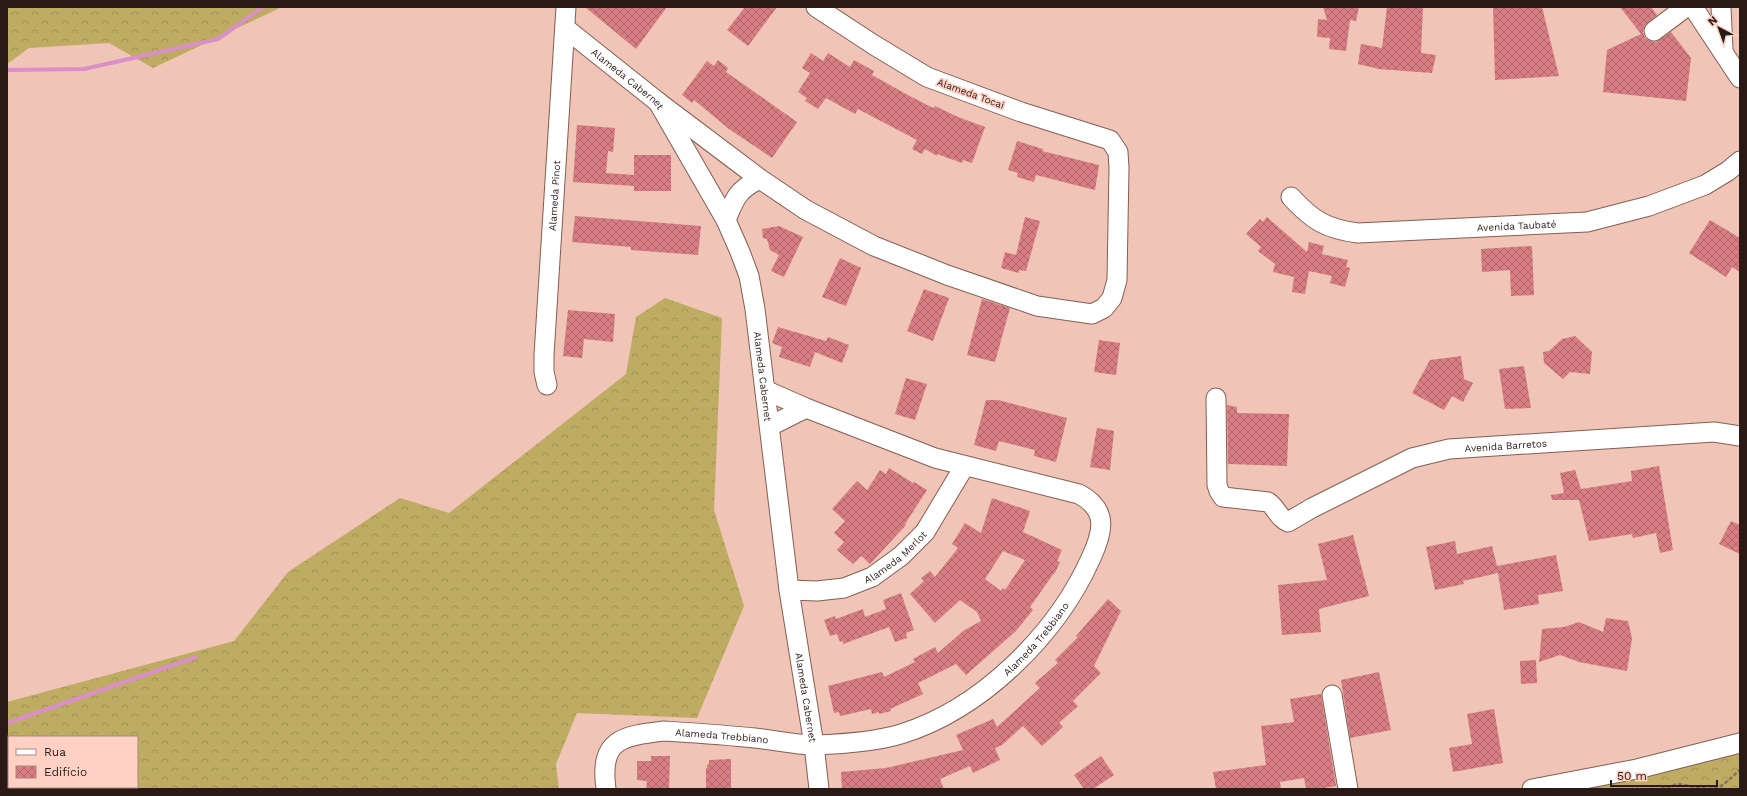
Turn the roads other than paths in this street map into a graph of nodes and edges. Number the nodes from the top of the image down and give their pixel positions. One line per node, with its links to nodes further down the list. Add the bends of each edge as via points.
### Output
1 (566, 7): 6 (street, Alameda Pinot)
2 (816, 7): 12 (street, Alameda Tocai, via 927,77 1021,112 1110,140 1118,152 1119,168 1116,280 1112,298 1104,308 1092,314 1037,306 874,246 806,210)
3 (1686, 7): 7 (street)
4 (1693, 7): 8 (street)
5 (1721, 7): 8 (street)
6 (565, 28): 10 (street, Alameda Cabernet); 15 (street, Alameda Pinot, via 544,355)
7 (1654, 31)
8 (1723, 52): 9 (street)
9 (1740, 78)
10 (658, 102): 12 (street, Alameda Tocai); 14 (street, Alameda Cabernet)
11 (1740, 161): 13 (street, Avenida Taubaté, via 1705,185 1649,206 1587,222 1358,233 1340,231 1322,223)
12 (760, 179): 14 (street, via 738,193)
13 (1291, 197)
14 (726, 220): 16 (street, Alameda Cabernet, via 749,276)
15 (547, 384)
16 (765, 390): 18 (street, Alameda Trebbiano); 19 (street, Alameda Cabernet)
17 (1216, 398): 20 (street, Avenida Barretos, via 1219,491 1223,497 1268,502 1274,506 1283,520 1288,522 1412,458 1449,449 1714,432)
18 (806, 408): 19 (street); 21 (street, Alameda Trebbiano)
19 (770, 426): 22 (street, Alameda Cabernet)
20 (1740, 436)
21 (964, 467): 22 (street, Alameda Merlot, via 925,532 901,556 872,577 844,588 818,591); 25 (street, Alameda Trebbiano, via 1079,494 1091,501 1098,510 1101,522 1099,541 1083,577 1052,624 1017,662 974,698 939,718 901,734)
22 (789, 590): 25 (street, Alameda Cabernet)
23 (1332, 695): 28 (street)
24 (1740, 744): 29 (street, via 1637,769)
25 (814, 745): 26 (street, Alameda Trebbiano, via 664,731 641,734 627,737 612,747 606,757); 27 (street, Alameda Cabernet)
26 (606, 789)
27 (819, 789)
28 (1348, 789)
29 (1532, 789)

